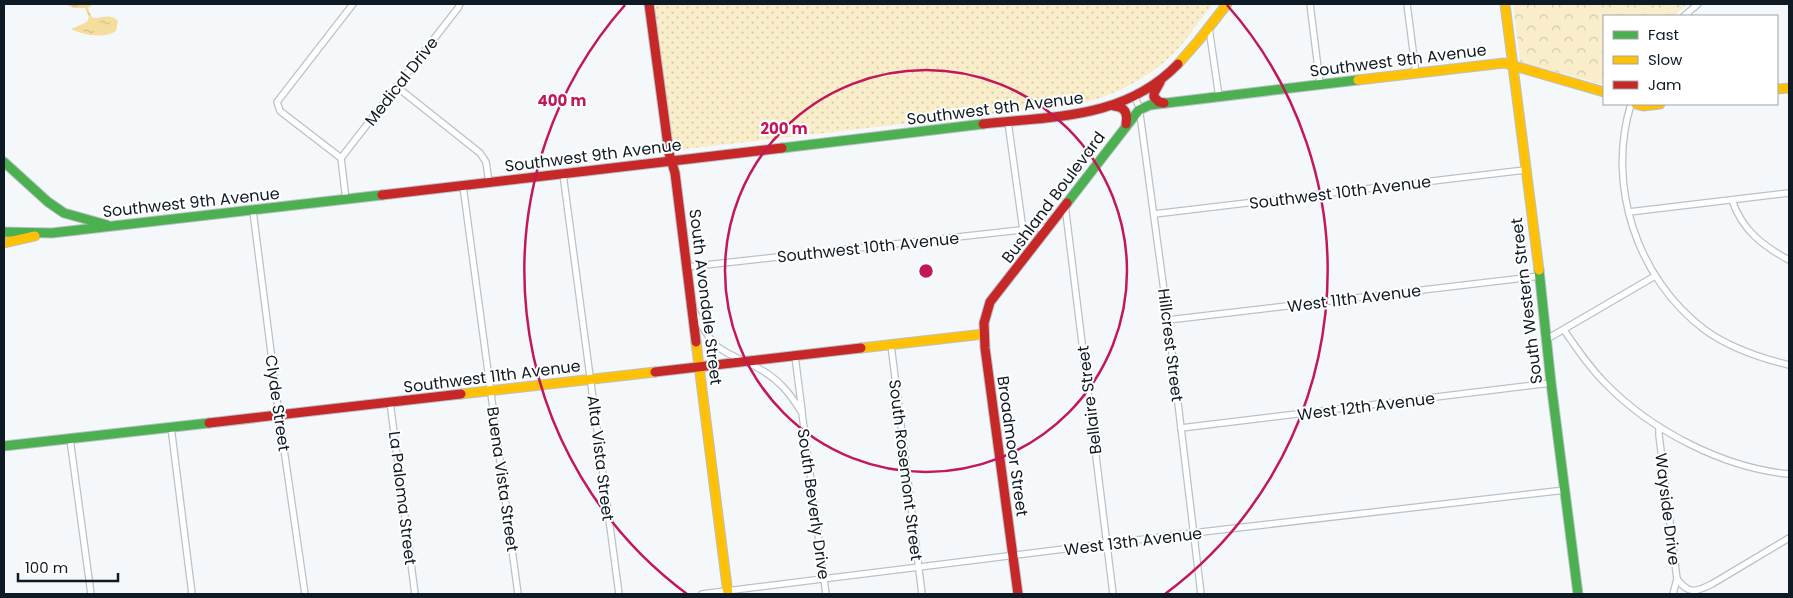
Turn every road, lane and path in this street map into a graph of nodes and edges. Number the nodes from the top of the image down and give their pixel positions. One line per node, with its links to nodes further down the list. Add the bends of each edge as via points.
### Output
1 (353, 4): 25 (street, via 277,102 280,111)
2 (460, 4): 15 (street, Medical Drive)
3 (649, 4): 26 (main road, South Avondale Street)
4 (1227, 4): 10 (main road)
5 (1310, 4): 14 (street)
6 (1407, 4): 12 (street)
7 (1505, 4): 11 (main road, South Western Street)
8 (1698, 4): 9 (street)
9 (1685, 15)
10 (1209, 28): 13 (main road); 18 (street)
11 (1512, 66): 12 (main road, Southwest 9th Avenue, via 1504,63); 16 (main road, Southwest 9th Avenue); 28 (main road, South Western Street)
12 (1416, 74): 14 (main road, Southwest 9th Avenue)
13 (1160, 82): 17 (main road); 19 (main road, via 1154,97)
14 (1320, 84): 18 (main road, Southwest 9th Avenue)
15 (397, 87): 25 (street, Medical Drive); 30 (street, via 480,153 486,162)
16 (1603, 92)
17 (1135, 97): 21 (main road, Southwest 9th Avenue); 22 (street, Hillcrest Street)
18 (1219, 97): 19 (main road, Southwest 9th Avenue)
19 (1164, 103): 22 (main road, Southwest 9th Avenue)
20 (1631, 105): 37 (street, via 1623,161)
21 (1119, 107): 22 (main road); 23 (main road, Southwest 9th Avenue); 24 (main road, via 1128,114)
22 (1139, 108): 24 (main road, Bushland Boulevard); 38 (street, Hillcrest Street)
23 (1008, 122): 26 (main road, Southwest 9th Avenue); 41 (street)
24 (1125, 127): 35 (main road, Bushland Boulevard)
25 (341, 158): 33 (street)
26 (671, 161): 29 (main road, Southwest 9th Avenue); 46 (main road, South Avondale Street)
27 (4, 162): 39 (main road, via 64,213)
28 (1525, 170): 38 (street, Southwest 10th Avenue); 47 (main road, South Western Street)
29 (563, 174): 30 (main road, Southwest 9th Avenue); 60 (street, Alta Vista Street)
30 (489, 183): 31 (main road, Southwest 9th Avenue)
31 (463, 186): 33 (main road, Southwest 9th Avenue); 62 (street, Buena Vista Street)
32 (1789, 193): 34 (street)
33 (346, 200): 36 (main road, Southwest 9th Avenue)
34 (1732, 200): 37 (street); 45 (street, via 1747,229 1766,247)
35 (1065, 205): 40 (main road, Bushland Boulevard); 75 (street, Bellaire Street)
36 (253, 210): 39 (main road, Southwest 9th Avenue); 65 (street, Clyde Street)
37 (1629, 212): 48 (street)
38 (1154, 214): 51 (street, Hillcrest Street)
39 (114, 226): 43 (main road, Southwest 9th Avenue)
40 (1048, 227): 41 (street, Southwest 10th Avenue); 49 (main road, Bushland Boulevard)
41 (1022, 230): 46 (street, Southwest 10th Avenue)
42 (4, 232): 43 (main road, Southwest 9th Avenue)
43 (52, 233): 44 (main road, Southwest 9th Avenue)
44 (4, 243)
45 (1789, 260)
46 (687, 267): 50 (main road, South Avondale Street)
47 (1540, 276): 51 (street, West 11th Avenue); 54 (main road, South Western Street)
48 (1655, 276): 52 (street); 58 (street, via 1671,298 1705,329 1733,346)
49 (990, 302): 53 (main road, Broadmoor Street)
50 (692, 308): 57 (street, South Beverly Drive, via 716,345); 59 (main road, South Avondale Street)
51 (1168, 320): 68 (street, Hillcrest Street)
52 (1564, 330): 54 (street); 67 (street, via 1606,385)
53 (984, 334): 55 (main road, Southwest 11th Avenue); 76 (main road, Broadmoor Street)
54 (1547, 340): 61 (main road, South Western Street)
55 (891, 345): 56 (main road, Southwest 11th Avenue); 77 (street, South Rosemont Street)
56 (795, 356): 57 (main road, Southwest 11th Avenue); 64 (street, South Beverly Drive)
57 (742, 362): 59 (main road, Southwest 11th Avenue); 64 (street, South Beverly Drive, via 779,382)
58 (1789, 366)
59 (700, 367): 60 (main road, Southwest 11th Avenue); 81 (main road, South Avondale Street)
60 (591, 379): 62 (main road, Southwest 11th Avenue); 87 (street, Alta Vista Street)
61 (1551, 383): 68 (street, West 12th Avenue); 72 (main road, South Western Street)
62 (491, 391): 63 (main road, Southwest 11th Avenue); 86 (street, Buena Vista Street)
63 (390, 402): 65 (main road, Southwest 11th Avenue); 85 (street, La Paloma Street)
64 (802, 413): 79 (street, South Beverly Drive)
65 (279, 415): 66 (main road, Southwest 11th Avenue); 84 (street, Clyde Street)
66 (171, 427): 69 (main road, Southwest 11th Avenue); 83 (street)
67 (1659, 427): 71 (street, via 1718,455); 78 (street, Wayside Drive)
68 (1181, 428): 73 (street, Hillcrest Street)
69 (70, 439): 70 (main road, Southwest 11th Avenue); 82 (street)
70 (4, 446)
71 (1789, 474)
72 (1565, 490): 73 (street, West 13th Avenue); 94 (main road, South Western Street)
73 (1193, 533): 75 (street, West 13th Avenue); 93 (street, Hillcrest Street)
74 (1789, 538): 80 (street, Wayside Drive)
75 (1106, 545): 76 (street, West 13th Avenue); 92 (street, Bellaire Street)
76 (1013, 557): 77 (street, West 13th Avenue); 91 (main road, Broadmoor Street)
77 (919, 568): 79 (street, West 13th Avenue); 90 (street, South Rosemont Street)
78 (1677, 579): 80 (street, Wayside Drive, via 1684,588 1691,590); 95 (street)
79 (824, 580): 81 (street, West 13th Avenue); 89 (street, South Beverly Drive)
80 (1712, 584): 96 (street)
81 (728, 593): 88 (street, West 13th Avenue)
82 (91, 594)
83 (192, 594)
84 (305, 594)
85 (415, 594)
86 (518, 594)
87 (619, 594)
88 (702, 594)
89 (826, 594)
90 (922, 594)
91 (1018, 594)
92 (1113, 594)
93 (1201, 594)
94 (1578, 594)
95 (1674, 594)
96 (1704, 594)

